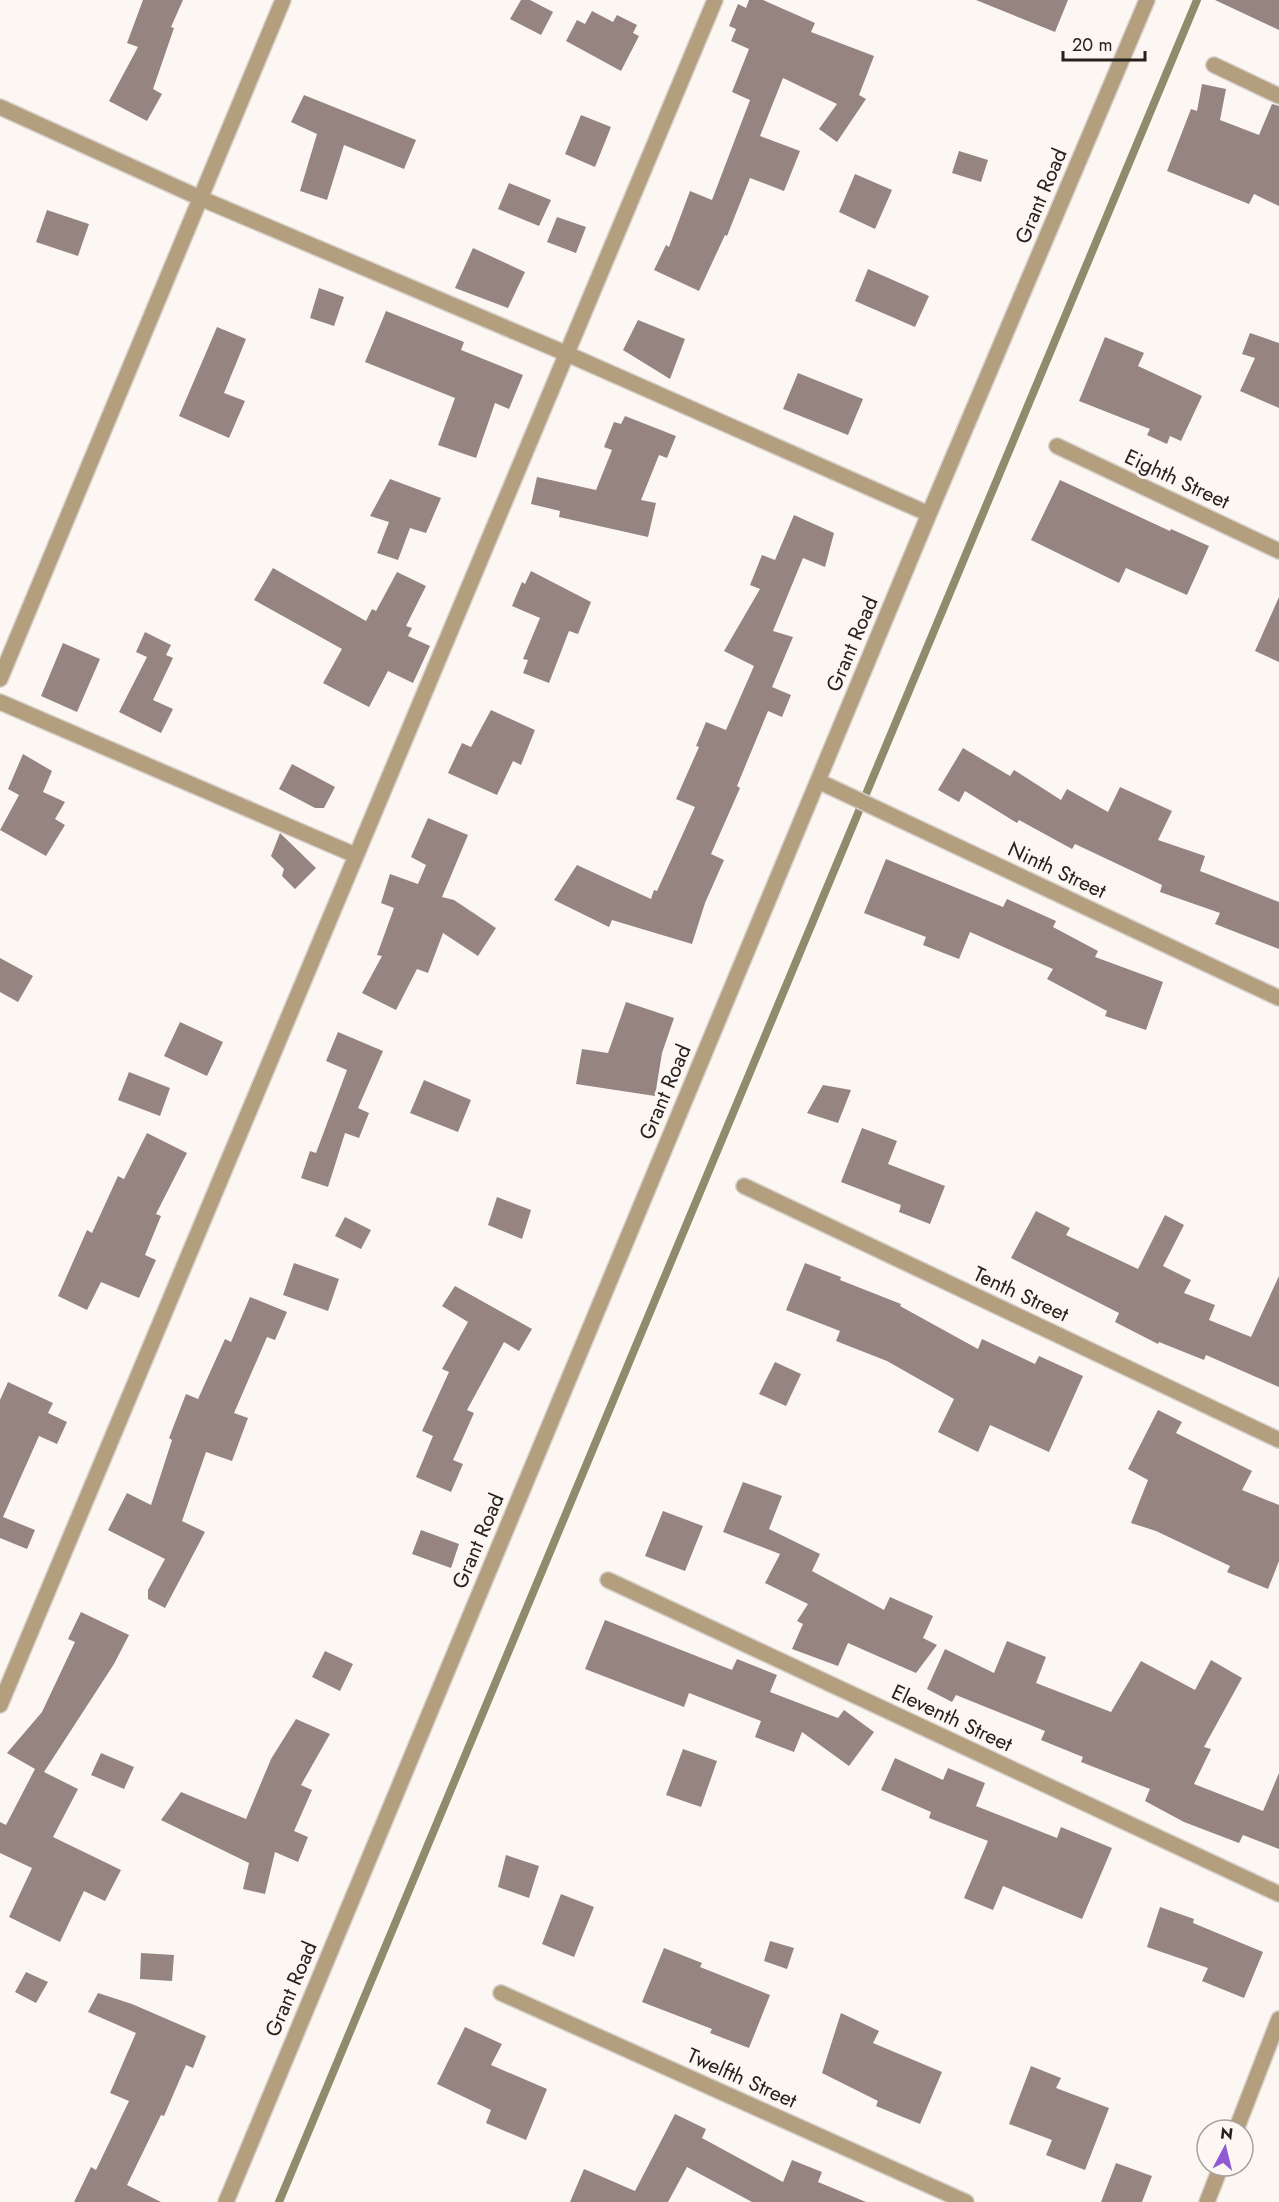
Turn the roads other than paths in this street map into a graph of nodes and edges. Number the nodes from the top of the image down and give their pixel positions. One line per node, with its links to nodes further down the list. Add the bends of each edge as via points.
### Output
1 (284, 0): 7 (street)
2 (715, 0): 8 (street)
3 (1147, 0): 10 (street, Grant Road)
4 (1214, 65): 5 (street)
5 (1279, 96)
6 (0, 107): 7 (street)
7 (200, 198): 8 (street); 12 (street)
8 (565, 352): 10 (street); 15 (street)
9 (1057, 446): 11 (street, Eighth Street)
10 (929, 513): 14 (street, Grant Road)
11 (1279, 551)
12 (0, 679)
13 (0, 702): 15 (street)
14 (818, 781): 16 (street, Ninth Street); 26 (street, Grant Road)
15 (356, 855): 20 (street)
16 (1279, 998)
17 (744, 1186): 18 (street, Tenth Street)
18 (1279, 1440)
19 (608, 1580): 21 (street, Eleventh Street)
20 (0, 1705)
21 (1279, 1894)
22 (501, 1993): 27 (street, Twelfth Street)
23 (1279, 2019): 24 (street)
24 (1241, 2118)
25 (1216, 2178): 28 (street)
26 (226, 2202)
27 (966, 2202)
28 (1207, 2202)

